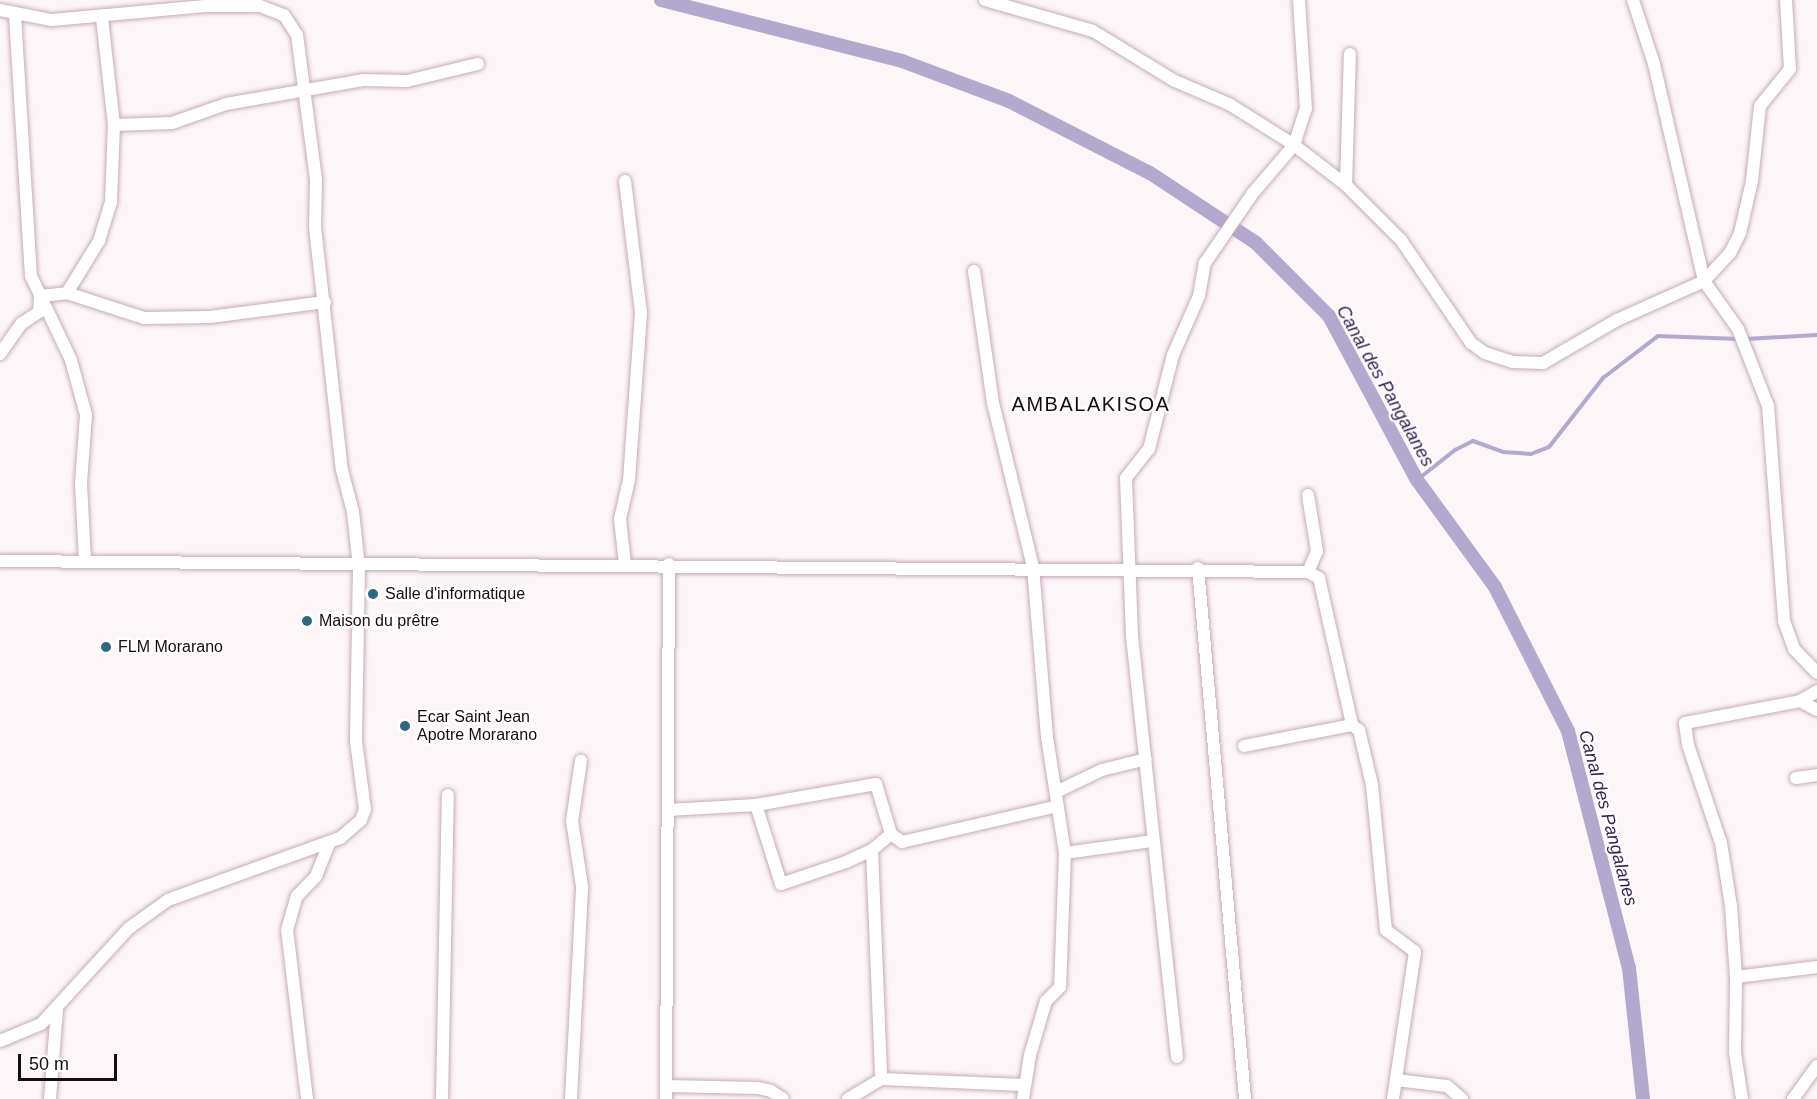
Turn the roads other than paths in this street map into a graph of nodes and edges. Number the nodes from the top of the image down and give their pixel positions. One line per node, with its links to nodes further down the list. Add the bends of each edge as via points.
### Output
1 (985, 0): 12 (street, via 1093,31 1175,81 1228,104)
2 (1299, 0): 12 (street, via 1306,109)
3 (1633, 0): 16 (street, via 1654,64)
4 (1786, 0): 16 (street, via 1790,69 1760,106 1752,181 1740,232 1731,253)
5 (0, 10): 6 (street)
6 (15, 15): 7 (street, via 52,21); 18 (street, via 31,276)
7 (102, 18): 10 (street, via 205,6 260,6 284,15 297,35); 11 (street)
8 (1350, 54): 14 (street)
9 (478, 64): 10 (street, via 407,81 363,80)
10 (306, 89): 11 (street, via 226,104 172,123); 19 (street)
11 (114, 125): 17 (street, via 111,202 99,241)
12 (1294, 144): 14 (street); 30 (street, via 1253,193 1205,262 1200,296 1173,355 1149,449 1126,478)
13 (625, 181): 24 (street, via 641,313 629,480 620,519)
14 (1346, 185): 16 (street, via 1401,240 1472,343 1485,353 1513,362 1543,363 1617,320)
15 (974, 271): 27 (street, via 993,402)
16 (1704, 281): 31 (street, via 1738,329 1767,406 1784,621 1794,649)
17 (67, 293): 18 (street); 19 (street, via 144,318 210,317)
18 (40, 296): 20 (street, via 39,312 21,324); 23 (street, via 71,360 86,415 81,483)
19 (325, 302): 26 (street, via 342,470 353,512)
20 (0, 354)
21 (1308, 495): 29 (street, via 1317,551)
22 (0, 561): 23 (street)
23 (85, 561): 26 (street)
24 (625, 564): 25 (street); 26 (street)
25 (669, 564): 27 (street); 45 (street)
26 (359, 566): 48 (street, via 356,741 364,809 361,820)
27 (1033, 567): 30 (street); 41 (street, via 1047,737)
28 (1198, 568): 29 (street); 30 (street); 69 (street)
29 (1308, 572): 35 (street, via 1319,578)
30 (1128, 573): 37 (street)
31 (1817, 673)
32 (1817, 691): 33 (street)
33 (1800, 700): 34 (street); 52 (street, via 1685,723 1688,745 1721,843)
34 (1817, 710)
35 (1352, 725): 36 (street); 58 (street, via 1359,730 1372,785 1386,930 1415,952)
36 (1244, 746)
37 (1146, 759): 41 (street, via 1102,770); 47 (street)
38 (580, 761): 64 (street, via 572,821 582,886)
39 (1817, 775): 40 (street)
40 (1796, 778)
41 (1056, 792): 44 (street)
42 (448, 795): 63 (street)
43 (756, 805): 45 (street); 46 (street, via 876,784); 49 (street, via 781,884 815,875)
44 (1058, 806): 46 (street, via 902,842); 50 (street)
45 (668, 810): 60 (street)
46 (891, 834): 49 (street)
47 (1153, 841): 50 (street); 55 (street)
48 (329, 843): 53 (street, via 168,900 129,928); 62 (street, via 316,876 297,896 287,930)
49 (872, 850): 57 (street)
50 (1065, 853): 59 (street, via 1060,987 1046,1000)
51 (1817, 967): 52 (street)
52 (1736, 977): 72 (street, via 1735,1052)
53 (57, 1008): 54 (street, via 41,1024); 61 (street)
54 (0, 1041)
55 (1177, 1057)
56 (1817, 1066): 73 (street)
57 (881, 1079): 59 (street); 67 (street)
58 (1396, 1080): 70 (street); 71 (street, via 1447,1086)
59 (1023, 1085): 68 (street)
60 (666, 1086): 65 (street); 66 (street, via 758,1088)
61 (50, 1099)
62 (307, 1099)
63 (442, 1099)
64 (571, 1099)
65 (666, 1099)
66 (783, 1099)
67 (848, 1099)
68 (1023, 1099)
69 (1245, 1099)
70 (1393, 1099)
71 (1462, 1099)
72 (1742, 1099)
73 (1793, 1099)

